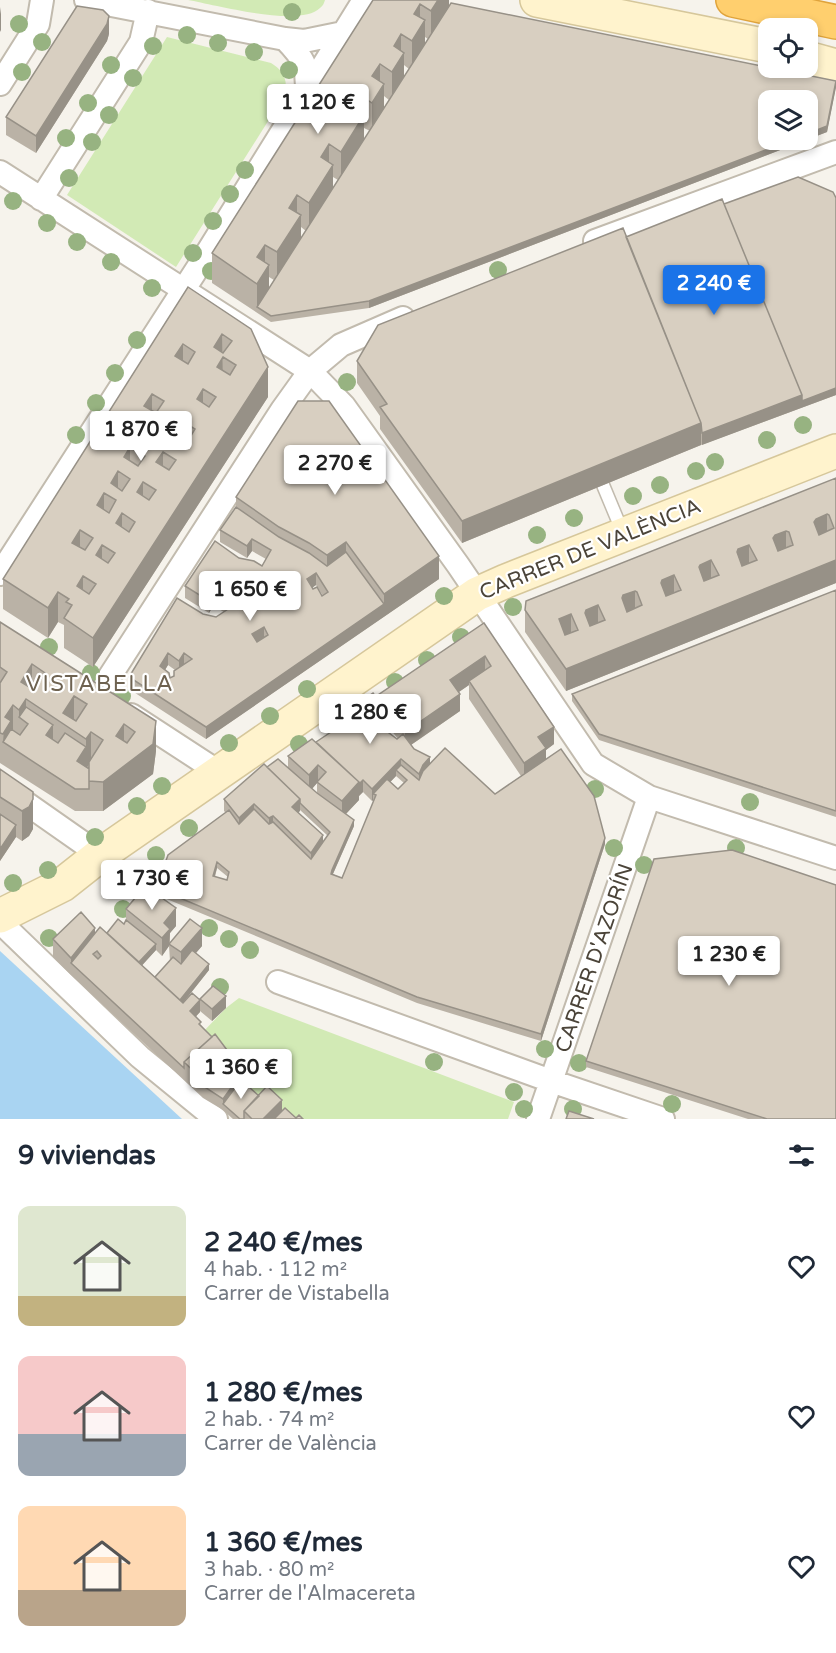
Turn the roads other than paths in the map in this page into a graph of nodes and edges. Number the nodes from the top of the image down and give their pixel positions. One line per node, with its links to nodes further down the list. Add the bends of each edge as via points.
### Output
1 (42, 0): 15 (street, via 38,24)
2 (86, 0): 6 (street)
3 (364, 0): 8 (street)
4 (537, 0): 10 (street)
5 (733, 0): 7 (highway)
6 (148, 11): 9 (street); 19 (street, via 141,42)
7 (836, 21)
8 (343, 33): 9 (street); 16 (street)
9 (285, 39): 16 (street, via 302,57)
10 (758, 43)
11 (818, 49): 12 (street)
12 (836, 51)
13 (818, 61): 14 (street)
14 (836, 66)
15 (0, 84)
16 (307, 93): 21 (street)
17 (836, 152): 20 (street)
18 (0, 172): 19 (street)
19 (41, 199): 21 (street)
20 (578, 248)
21 (183, 290): 23 (street); 27 (street)
22 (423, 310): 23 (street, via 341,345)
23 (310, 371): 28 (street, via 344,406); 30 (street)
24 (836, 450): 26 (street, CARRER DE VALÈNCIA)
25 (603, 485): 26 (lane)
26 (624, 534): 28 (street, CARRER DE VALÈNCIA)
27 (0, 574)
28 (477, 594): 31 (street, CARRER DE VALÈNCIA); 33 (street, via 593,764)
29 (79, 680): 30 (street)
30 (99, 693): 31 (street)
31 (220, 773): 34 (street, CARRER DE VALÈNCIA)
32 (0, 784): 34 (street)
33 (649, 797): 35 (street); 39 (street, CARRER D'AZORÍN)
34 (100, 855): 36 (street, CARRER DE VALÈNCIA, via 62,885)
35 (836, 858)
36 (0, 916)
37 (0, 922): 40 (street, via 140,1057)
38 (278, 982): 39 (street)
39 (551, 1082): 41 (street, CARRER D'AZORÍN); 42 (street)
40 (216, 1119)
41 (538, 1119)
42 (663, 1119)

